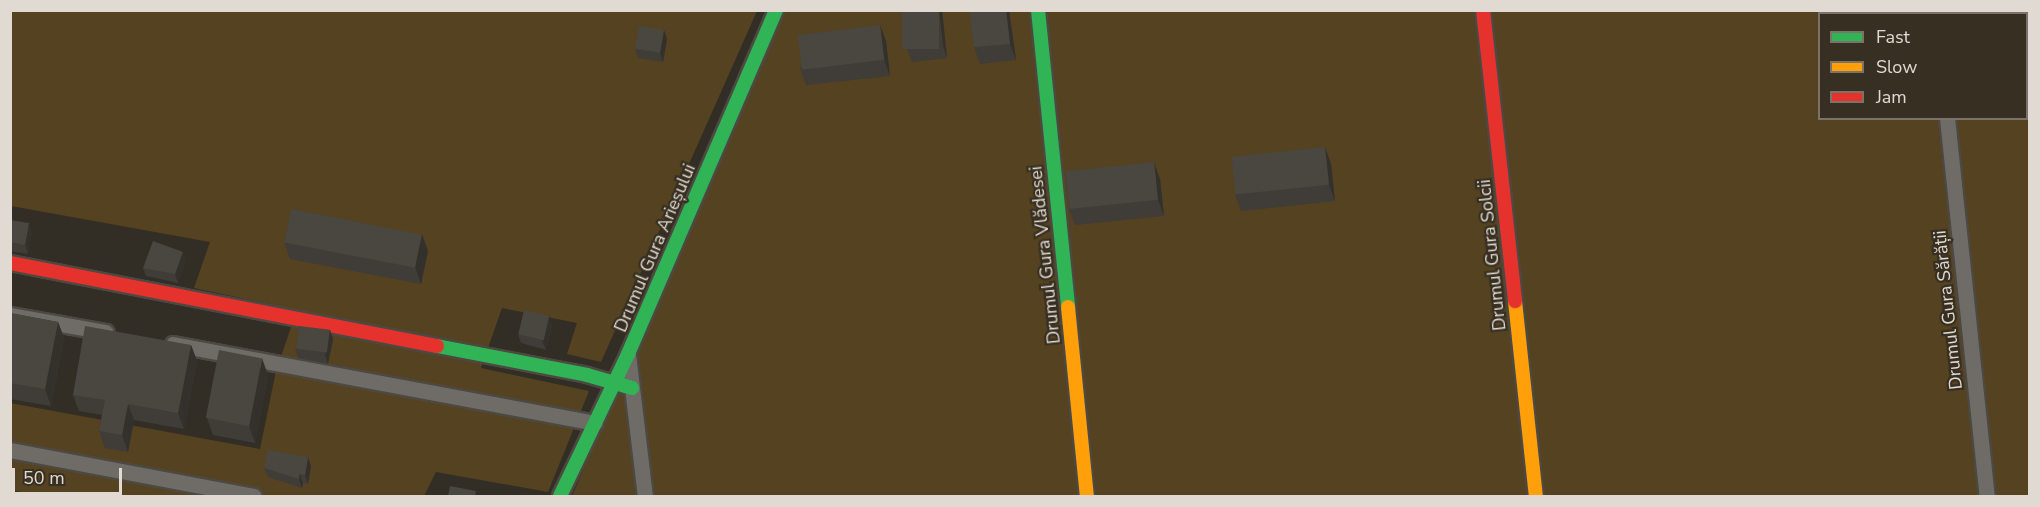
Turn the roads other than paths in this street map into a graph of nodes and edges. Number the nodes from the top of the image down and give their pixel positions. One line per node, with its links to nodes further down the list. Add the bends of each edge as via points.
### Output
1 (776, 10): 9 (street, Drumul Gura Arieșului)
2 (1038, 10): 17 (street, Drumul Gura Vlădesei)
3 (1483, 10): 18 (street, Drumul Gura Solcii)
4 (1947, 120): 19 (street, Drumul Gura Sărății)
5 (10, 263): 10 (street)
6 (10, 315): 7 (street)
7 (126, 336)
8 (161, 342): 12 (street)
9 (628, 354): 10 (street, Drumul Gura Arieșului); 11 (street)
10 (615, 382): 11 (street); 12 (street, Drumul Gura Arieșului)
11 (632, 388): 16 (street)
12 (595, 423): 15 (street, Drumul Gura Arieșului)
13 (10, 450): 14 (street)
14 (254, 496)
15 (560, 496)
16 (645, 496)
17 (1087, 496)
18 (1536, 496)
19 (1987, 496)

